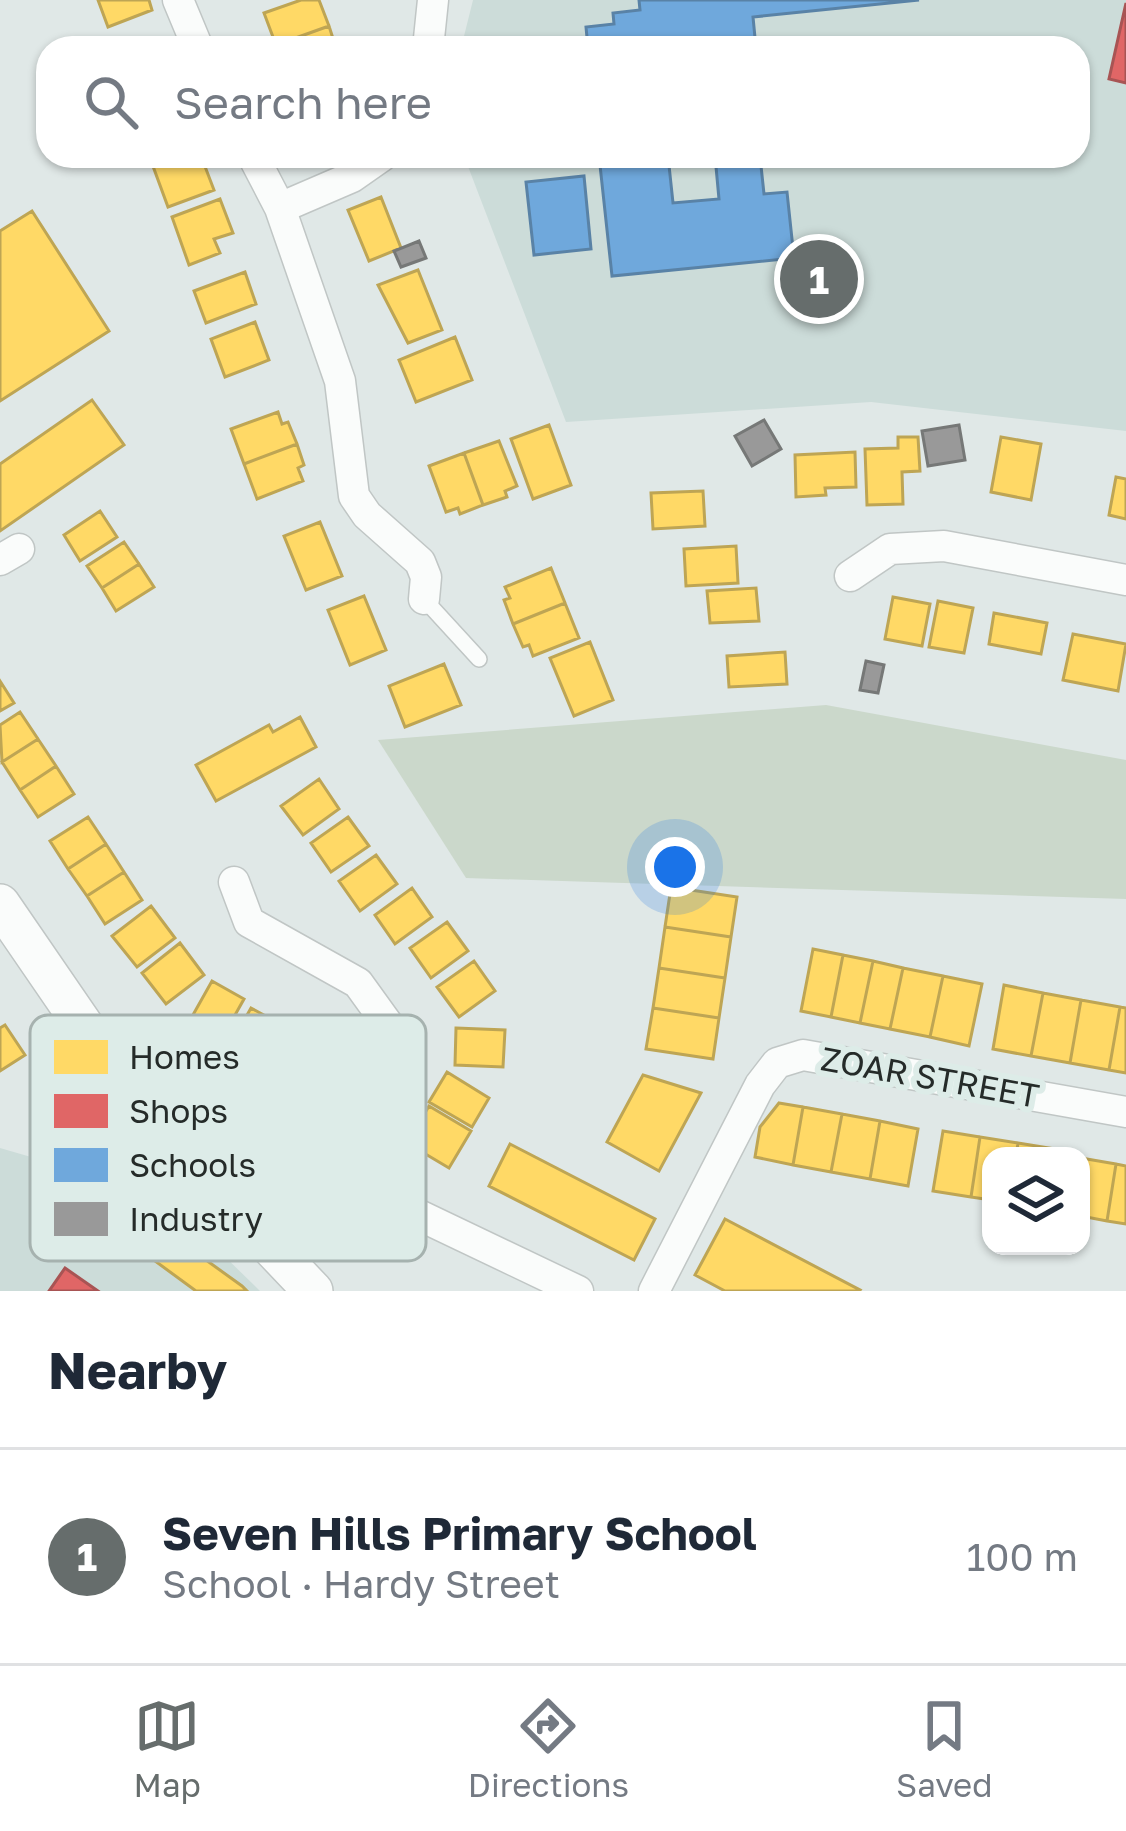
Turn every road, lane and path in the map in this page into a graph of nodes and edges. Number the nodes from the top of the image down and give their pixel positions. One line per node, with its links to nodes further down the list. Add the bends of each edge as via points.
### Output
1 (178, 0): 3 (street)
2 (433, 0): 4 (street)
3 (193, 36)
4 (429, 36)
5 (259, 168): 7 (street)
6 (365, 168): 7 (street)
7 (280, 208): 10 (street, via 340,381 354,496 420,562)
8 (850, 576): 9 (street, via 890,549 944,546)
9 (1126, 580)
10 (424, 599): 11 (lane)
11 (479, 659)
12 (234, 882): 15 (street, via 249,922 358,983)
13 (0, 904): 14 (street)
14 (76, 1015)
15 (381, 1015)
16 (1126, 1112): 21 (street, ZOAR STREET, via 802,1055 777,1063)
17 (426, 1218): 20 (street)
18 (285, 1261): 19 (street)
19 (313, 1291)
20 (578, 1291)
21 (654, 1291)

